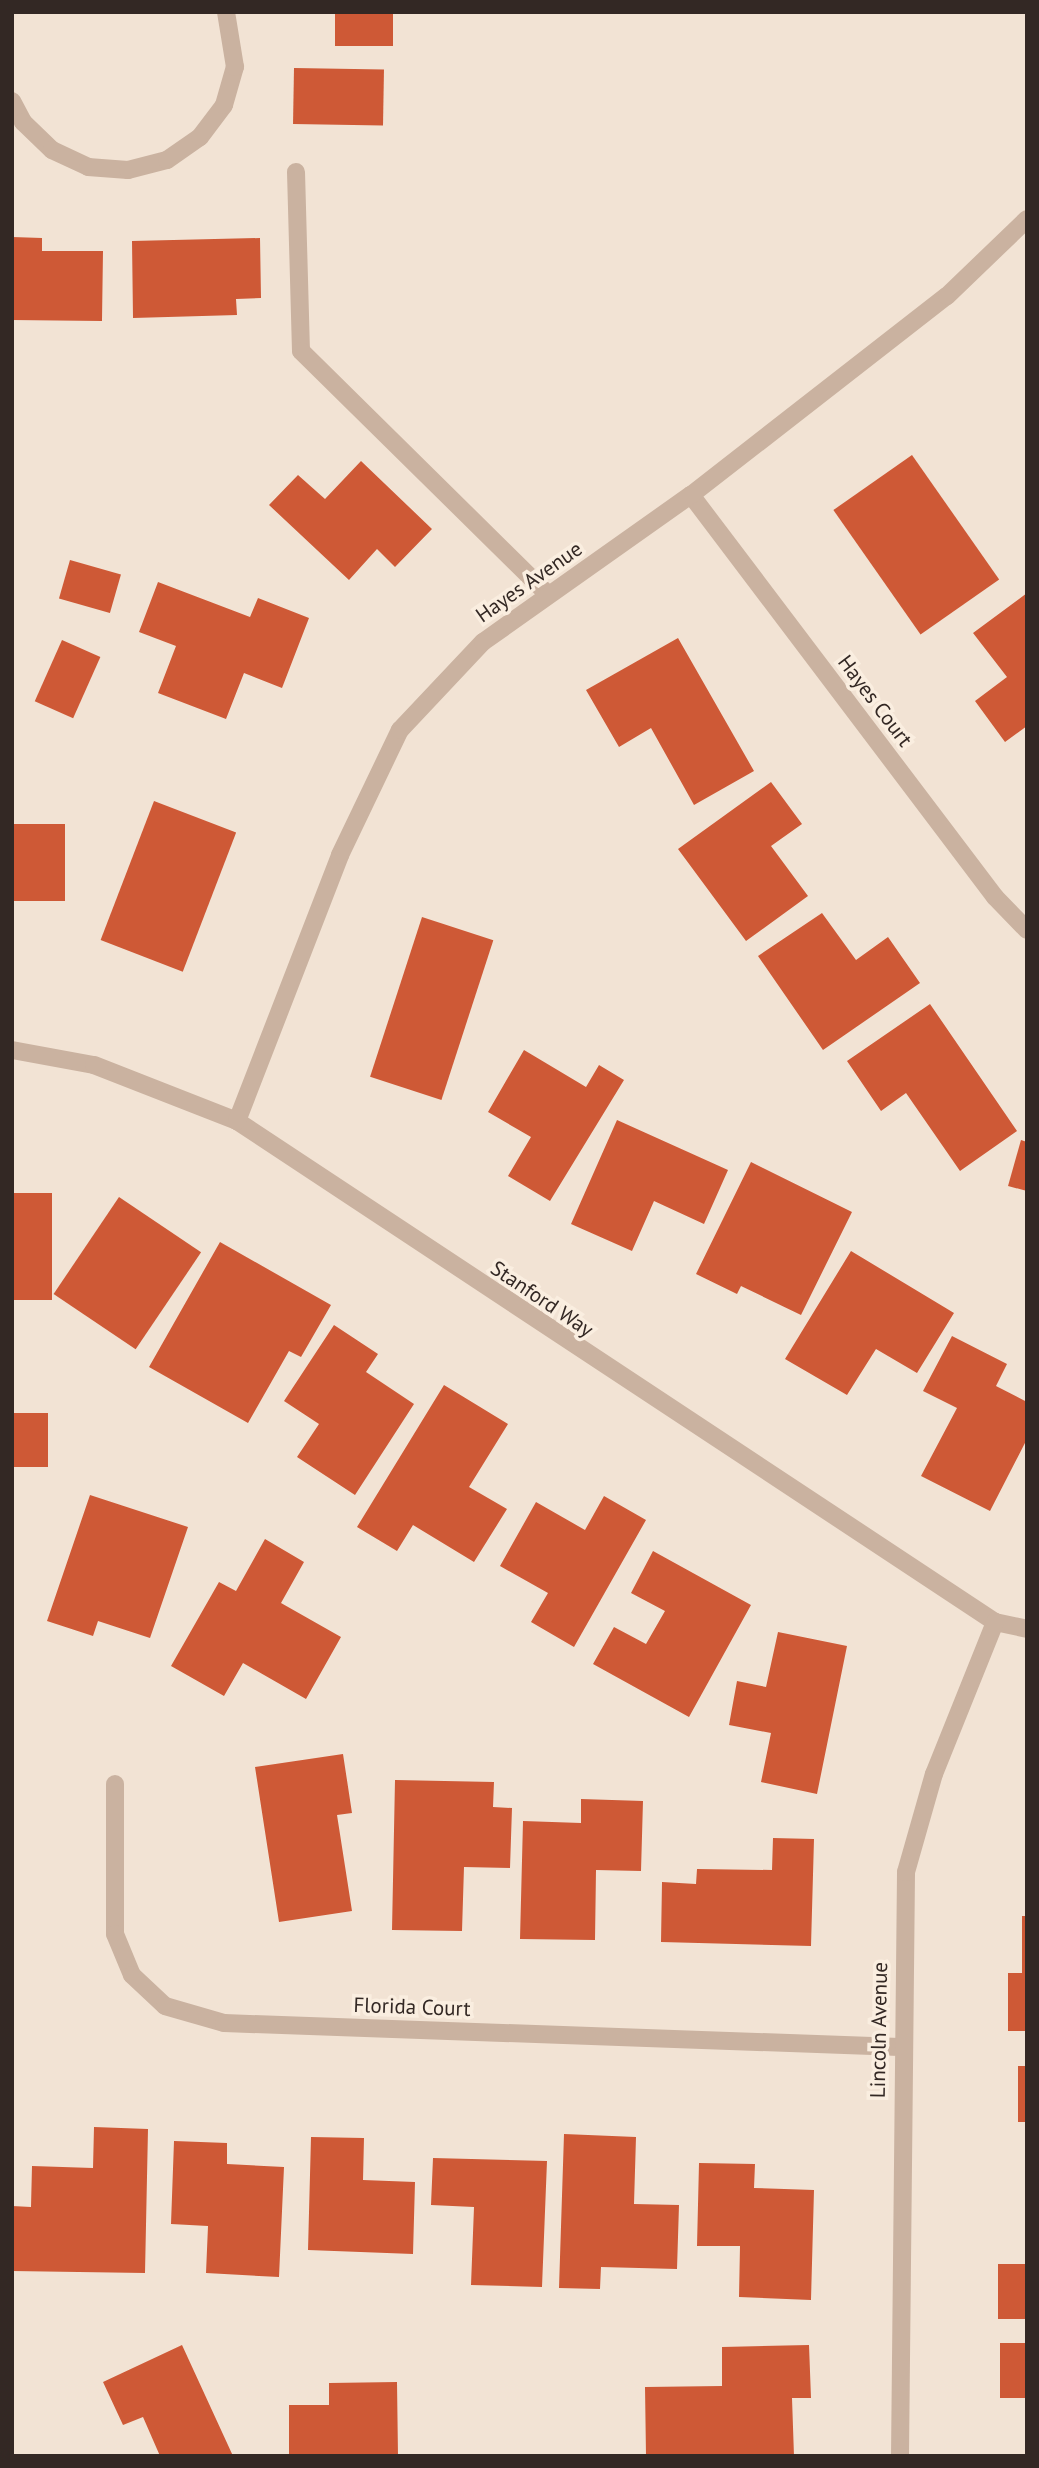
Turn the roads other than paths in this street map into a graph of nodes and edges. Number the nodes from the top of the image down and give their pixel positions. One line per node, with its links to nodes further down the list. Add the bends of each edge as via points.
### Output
1 (226, 12): 2 (street, via 235,66 224,105 200,137 167,160 128,170 88,167 52,150 23,122)
2 (12, 101)
3 (296, 172): 6 (street, via 301,351)
4 (1027, 219): 5 (street, Hayes Avenue, via 947,296)
5 (691, 495): 6 (street, Hayes Avenue); 7 (street, Hayes Court, via 995,897)
6 (548, 595): 9 (street, Hayes Avenue, via 483,642 400,730 341,855)
7 (1027, 930)
8 (12, 1050): 9 (street, Stanford Way, via 94,1065)
9 (237, 1121): 10 (street, Stanford Way)
10 (995, 1622): 11 (street, Stanford Way); 13 (street, Lincoln Avenue, via 934,1774 905,1872)
11 (1027, 1629)
12 (116, 1784): 13 (street, Florida Court, via 115,1934 132,1975 165,2006 223,2023)
13 (900, 2047): 14 (street, Lincoln Avenue)
14 (900, 2456)

